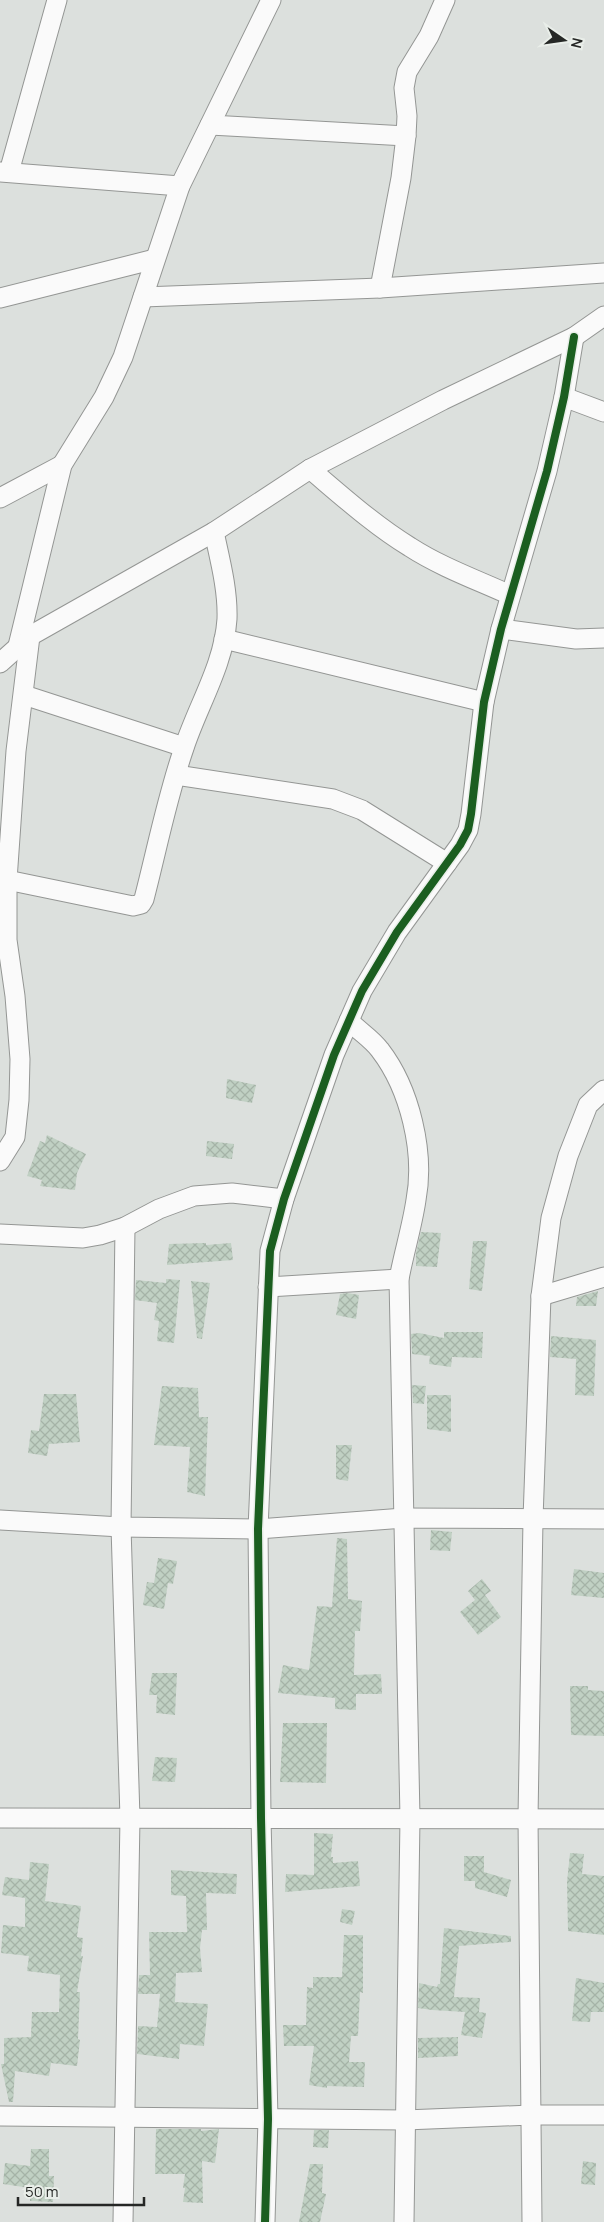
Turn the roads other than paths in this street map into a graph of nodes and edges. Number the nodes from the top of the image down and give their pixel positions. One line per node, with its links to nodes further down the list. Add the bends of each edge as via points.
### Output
1 (57, 0): 6 (street)
2 (271, 0): 4 (street)
3 (445, 0): 5 (street, via 429,36 406,72)
4 (210, 125): 5 (street); 7 (street)
5 (406, 136): 10 (street)
6 (4, 172): 7 (street)
7 (180, 186): 8 (street)
8 (155, 259): 11 (street); 12 (street)
9 (604, 273): 10 (street)
10 (380, 288): 11 (street)
11 (143, 297): 17 (street, via 123,357 104,397)
12 (0, 298)
13 (604, 316): 14 (street)
14 (574, 337): 15 (street); 18 (street)
15 (564, 397): 16 (street); 21 (street)
16 (604, 412)
17 (62, 465): 19 (street); 25 (street)
18 (310, 469): 20 (street); 21 (street, via 363,514 410,547)
19 (0, 498)
20 (214, 532): 24 (street, via 225,584 227,617); 25 (street)
21 (510, 596): 22 (street)
22 (501, 629): 23 (street); 28 (street)
23 (604, 638)
24 (224, 639): 28 (street); 29 (street)
25 (24, 641): 26 (street); 27 (street)
26 (0, 664)
27 (24, 695): 29 (street); 32 (street, via 16,750)
28 (484, 702): 31 (street, via 472,814 468,830)
29 (184, 747): 30 (street)
30 (176, 776): 31 (street, via 333,799 362,810); 32 (street, via 141,904 133,906)
31 (447, 863): 33 (street, via 397,932 362,991)
32 (7, 880): 35 (street, via 7,940 19,1041 19,1092 14,1137)
33 (349, 1022): 36 (street, via 334,1055); 40 (street, via 380,1049 396,1075 410,1112 417,1144 417,1198)
34 (604, 1090): 42 (street, via 588,1105 568,1156 551,1218)
35 (0, 1161)
36 (284, 1199): 37 (street, via 232,1193 194,1196); 41 (street, via 270,1251)
37 (125, 1226): 38 (street, via 83,1238); 47 (street)
38 (0, 1234)
39 (604, 1278): 42 (street)
40 (398, 1279): 41 (street); 43 (street)
41 (268, 1287): 48 (street)
42 (541, 1296): 46 (street)
43 (404, 1518): 46 (street); 48 (street); 52 (street)
44 (604, 1519): 46 (street)
45 (0, 1520): 47 (street)
46 (533, 1520): 53 (street)
47 (121, 1527): 48 (street); 50 (street)
48 (258, 1529): 51 (street)
49 (0, 1818): 50 (street)
50 (130, 1818): 51 (street); 58 (street)
51 (261, 1818): 52 (street); 59 (street)
52 (410, 1818): 53 (street); 60 (street)
53 (528, 1818): 54 (street); 55 (street)
54 (604, 1819)
55 (531, 2115): 56 (street); 60 (street); 64 (street)
56 (604, 2115)
57 (0, 2116): 58 (street)
58 (124, 2118): 59 (street); 61 (street)
59 (268, 2119): 60 (street); 62 (street)
60 (406, 2120): 63 (street)
61 (123, 2222)
62 (265, 2222)
63 (404, 2222)
64 (532, 2222)

